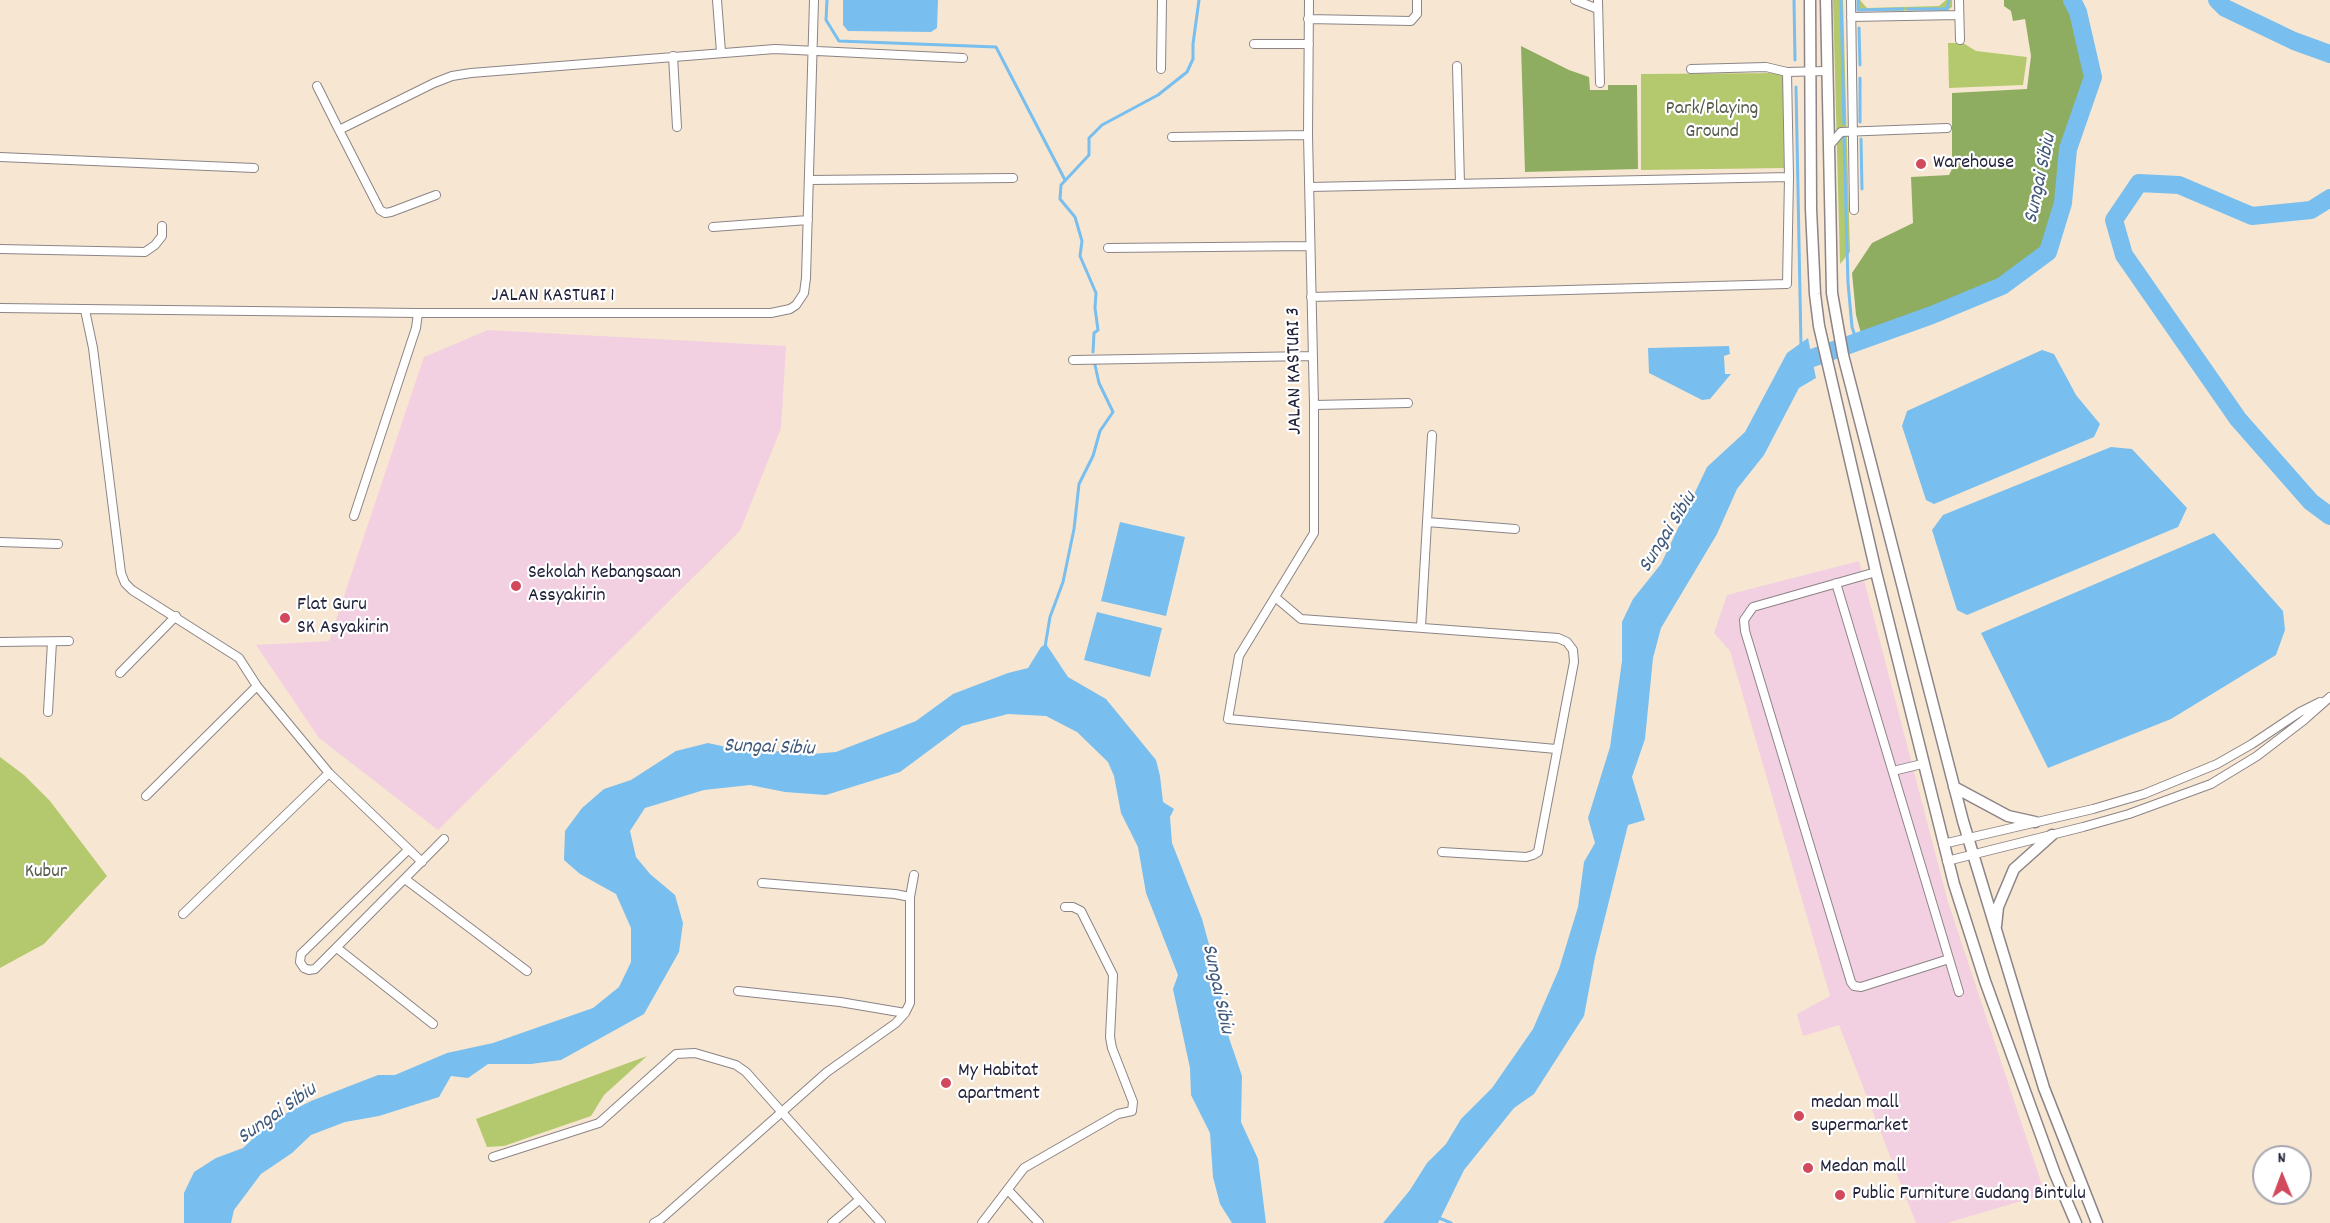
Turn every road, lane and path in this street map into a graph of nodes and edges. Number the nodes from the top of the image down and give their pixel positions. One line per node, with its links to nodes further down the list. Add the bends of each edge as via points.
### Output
1 (717, 0): 19 (street)
2 (814, 0): 18 (street, JALAN KASTURI 1)
3 (1162, 0): 23 (street)
4 (1309, 0): 14 (street, JALAN KASTURI 3)
5 (1417, 0): 14 (street, via 1417,14 1411,21)
6 (1575, 0): 11 (street)
7 (1810, 0): 27 (street)
8 (1826, 0): 25 (street)
9 (1851, 0): 13 (street)
10 (1959, 0): 12 (street)
11 (1598, 5): 28 (street)
12 (1958, 15): 13 (street); 15 (street)
13 (1851, 17): 33 (street)
14 (1308, 19): 17 (street, JALAN KASTURI 3)
15 (1960, 40)
16 (1254, 44): 17 (street)
17 (1309, 44): 34 (street, JALAN KASTURI 3)
18 (813, 51): 19 (street); 21 (street); 41 (street, JALAN KASTURI 1)
19 (721, 52): 20 (street)
20 (673, 56): 30 (street); 32 (street, via 452,76)
21 (963, 58)
22 (1457, 66): 42 (street)
23 (1161, 69)
24 (1691, 69): 26 (street, via 1766,67)
25 (1827, 71): 27 (street); 36 (street)
26 (1787, 72): 27 (street); 39 (street)
27 (1810, 72): 66 (street, via 1811,209 1819,326)
28 (1600, 83)
29 (317, 86): 32 (street)
30 (677, 127)
31 (1947, 128): 33 (street)
32 (339, 130): 44 (street, via 385,213)
33 (1853, 130): 36 (street, via 1836,135); 45 (street)
34 (1308, 135): 35 (street); 43 (street, JALAN KASTURI 3)
35 (1172, 137)
36 (1828, 148): 82 (street, via 1832,293 1840,344)
37 (0, 157): 38 (street)
38 (254, 168)
39 (1789, 177): 42 (street); 52 (street, via 1788,281 1783,285)
40 (1013, 178): 41 (street)
41 (809, 180): 46 (street, JALAN KASTURI 1)
42 (1460, 184): 43 (street)
43 (1309, 188): 49 (street, JALAN KASTURI 3)
44 (436, 195)
45 (1854, 210)
46 (808, 220): 48 (street); 55 (street, JALAN KASTURI 1, via 804,293 796,304 780,312)
47 (162, 226): 51 (street, via 162,236 145,252)
48 (713, 227)
49 (1311, 246): 50 (street); 52 (street, JALAN KASTURI 3)
50 (1108, 248)
51 (0, 249)
52 (1311, 297): 56 (street, JALAN KASTURI 3)
53 (0, 308): 54 (street, JALAN KASTURI 1)
54 (85, 310): 55 (street, JALAN KASTURI 1); 69 (street, via 121,573 132,590)
55 (418, 313): 61 (street)
56 (1312, 356): 57 (street); 59 (street, JALAN KASTURI 3)
57 (1073, 360)
58 (1408, 404): 59 (street)
59 (1314, 405): 68 (street, JALAN KASTURI 3, via 1313,537)
60 (1432, 435): 62 (street)
61 (354, 516)
62 (1427, 522): 63 (street); 70 (street)
63 (1515, 529)
64 (0, 542): 65 (street)
65 (58, 544)
66 (1876, 572): 67 (street); 79 (street)
67 (1836, 583): 80 (street); 102 (street, via 1753,607 1744,620 1745,631 1851,982 1861,987)
68 (1275, 597): 70 (street, via 1301,619); 78 (street, JALAN KASTURI 3, via 1239,656 1228,719)
69 (176, 616): 74 (street); 75 (street, via 234,653)
70 (1421, 627): 78 (street, via 1558,638 1567,642 1573,650 1574,662)
71 (69, 641): 73 (street)
72 (0, 642): 73 (street)
73 (52, 642): 77 (street)
74 (120, 674)
75 (257, 686): 81 (street); 83 (street)
76 (2328, 698): 84 (street, via 2226,759 2186,778 2093,809); 85 (street, via 2257,756 2211,784 2129,814)
77 (48, 712)
78 (1556, 749): 90 (street, via 1538,852 1526,856)
79 (1922, 764): 80 (street); 88 (street)
80 (1893, 771): 102 (street)
81 (329, 773): 89 (street); 99 (street)
82 (1954, 787): 84 (street, via 2008,816); 87 (street)
83 (146, 796)
84 (2035, 822): 87 (street)
85 (2052, 835): 91 (street); 100 (street, via 2014,869 1998,907)
86 (444, 839): 93 (street)
87 (1968, 839): 88 (street); 91 (street)
88 (1943, 844): 92 (street)
89 (408, 850): 93 (street); 101 (street, via 301,954 300,962 309,970 315,969)
90 (1443, 852)
91 (1973, 855): 92 (street); 100 (street)
92 (1947, 861): 117 (street, via 1985,981)
93 (422, 862): 95 (street)
94 (914, 874): 97 (street)
95 (405, 879): 101 (street); 103 (street)
96 (762, 883): 97 (street)
97 (910, 897): 106 (street, via 910,1003)
98 (1065, 907): 110 (street, via 1081,912 1113,975 1110,1037 1133,1102 1132,1111 1118,1114 1024,1168)
99 (183, 914)
100 (1995, 931): 118 (street, via 2044,1088)
101 (337, 948): 107 (street)
102 (1949, 959): 105 (street)
103 (527, 971)
104 (738, 991): 106 (street)
105 (1959, 992)
106 (905, 1013): 108 (street)
107 (433, 1024)
108 (782, 1110): 109 (street, via 736,1065 695,1053 676,1054 599,1123); 111 (street); 112 (street)
109 (493, 1157)
110 (1008, 1190): 115 (street); 116 (street)
111 (859, 1200): 113 (street); 114 (street)
112 (654, 1223)
113 (832, 1223)
114 (881, 1223)
115 (982, 1223)
116 (1039, 1223)
117 (2076, 1223)
118 (2097, 1223)

